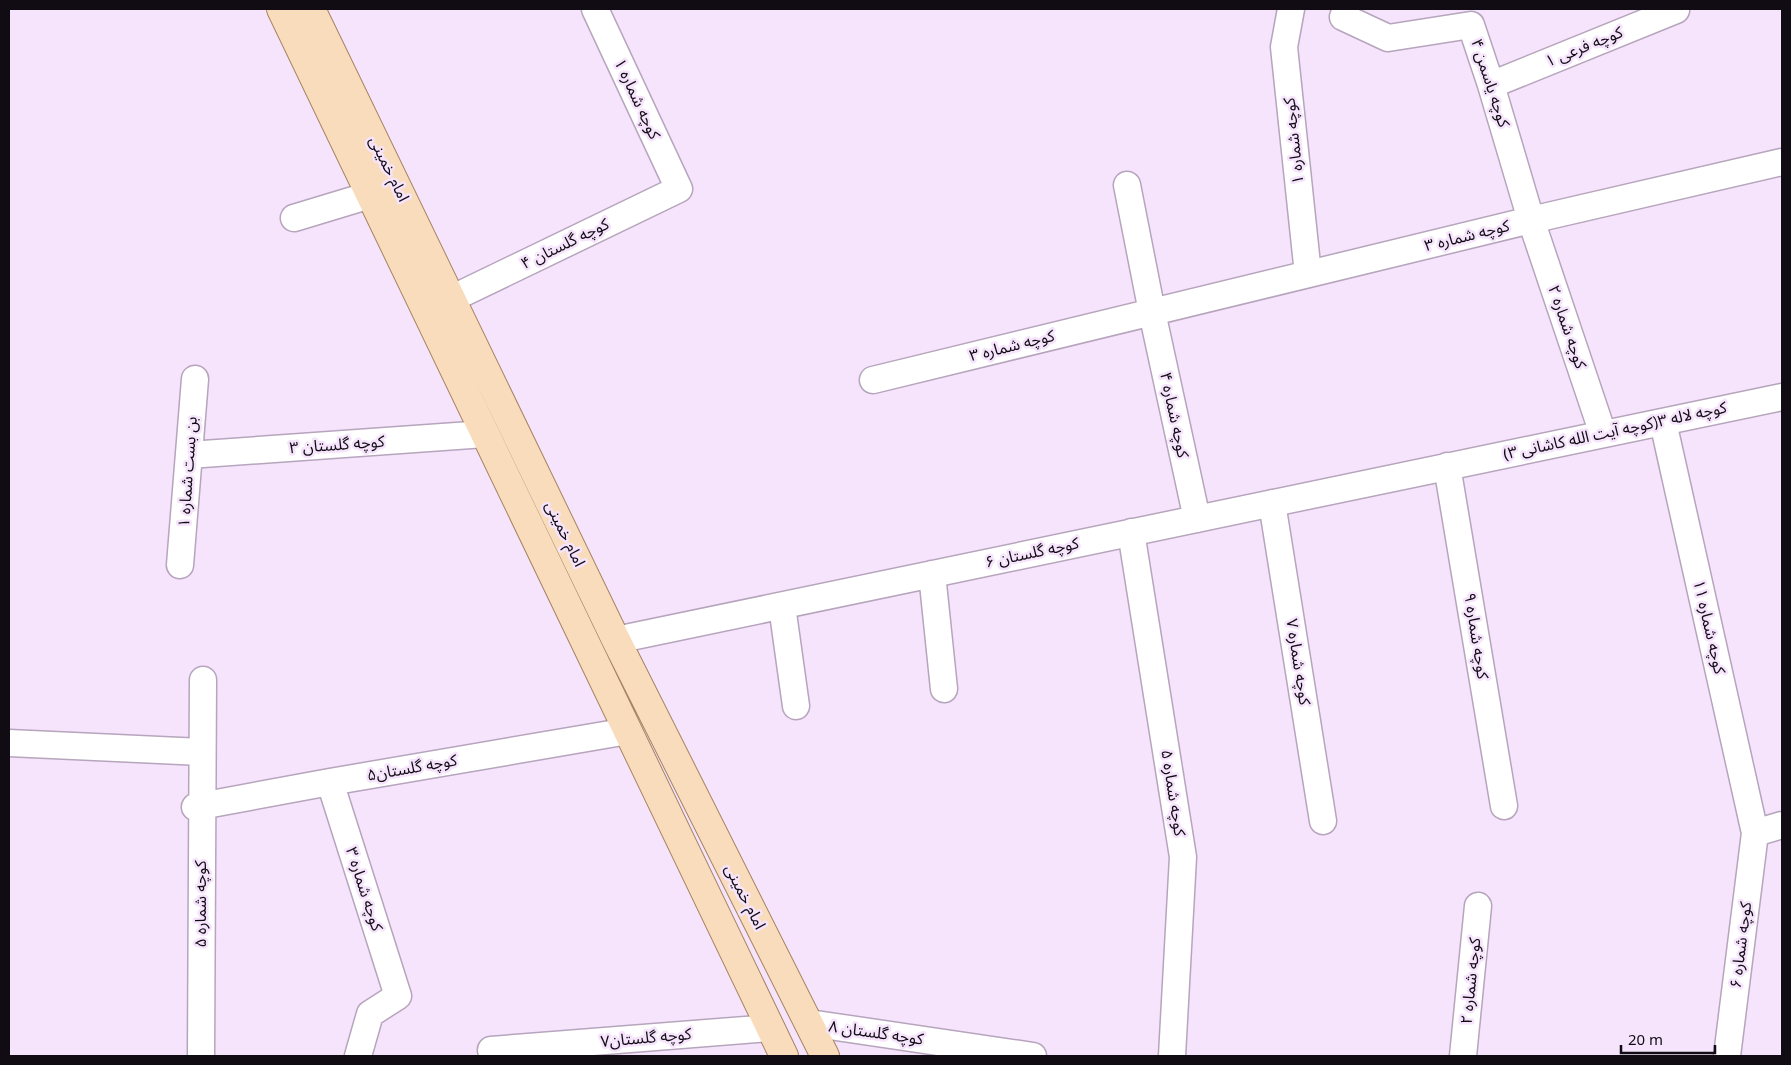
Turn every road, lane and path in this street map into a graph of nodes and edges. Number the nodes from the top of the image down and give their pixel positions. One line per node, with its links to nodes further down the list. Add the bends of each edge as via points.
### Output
1 (281, 9): 11 (main road, امام خمینی)
2 (311, 9): 15 (main road, امام خمینی)
3 (595, 9): 10 (street, کوچه شماره ۱)
4 (1290, 9): 14 (street, کوچه شماره ۱, via 1284,47)
5 (1675, 9): 7 (street, کوچه فرعی ۱)
6 (1340, 11): 7 (street, کوچه یاسمن ۴, via 1388,38 1471,25)
7 (1492, 85): 13 (street, کوچه یاسمن ۴)
8 (1782, 162): 13 (street, کوچه شماره ۳)
9 (1127, 185): 16 (street)
10 (679, 189): 15 (street, کوچه گلستان ۴)
11 (370, 195): 12 (street); 21 (main road, امام خمینی)
12 (294, 218)
13 (1531, 220): 14 (street, کوچه شماره ۳); 22 (street, کوچه شماره ۲)
14 (1308, 274): 16 (street, کوچه شماره ۳)
15 (451, 300): 31 (main road, امام خمینی)
16 (1152, 312): 18 (street, کوچه شماره ۳); 26 (street, کوچه شماره ۴)
17 (195, 379): 23 (street, بن بست شماره ۱)
18 (873, 380)
19 (1782, 396): 20 (street, کوچه لاله ۳(کوچه آیت الله کاشانی ۳))
20 (1663, 422): 22 (street, کوچه لاله ۳(کوچه آیت الله کاشانی ۳)); 43 (street, کوچه شماره ۱۱)
21 (485, 434): 23 (street, کوچه گلستان ۳); 35 (main road, امام خمینی)
22 (1603, 434): 24 (street, کوچه لاله ۳(کوچه آیت الله کاشانی ۳))
23 (189, 455): 28 (street, بن بست شماره ۱)
24 (1447, 466): 25 (street, کوچه گلستان ۶); 39 (street, کوچه شماره ۹)
25 (1272, 503): 26 (street, کوچه گلستان ۶); 41 (street, کوچه شماره ۷)
26 (1197, 518): 27 (street, کوچه گلستان ۶)
27 (1131, 532): 29 (street, کوچه گلستان ۶); 53 (street, کوچه شماره ۵, via 1183,857)
28 (180, 565)
29 (932, 574): 30 (street, کوچه گلستان ۶); 33 (street)
30 (782, 606): 31 (street, کوچه گلستان ۶); 34 (street)
31 (616, 640): 45 (main road, امام خمینی)
32 (203, 680): 37 (street, کوچه شماره ۵)
33 (944, 689)
34 (796, 706)
35 (628, 731): 38 (street, کوچه گلستان۵); 46 (main road, امام خمینی)
36 (9, 743): 37 (street)
37 (202, 752): 40 (street, کوچه شماره ۵)
38 (330, 782): 40 (street, کوچه گلستان۵); 49 (street, کوچه شماره ۳, via 398,996 370,1014)
39 (1504, 806)
40 (199, 807): 48 (street, کوچه شماره ۵)
41 (1323, 821)
42 (1782, 825): 43 (street)
43 (1755, 833): 55 (street, کوچه شماره ۶)
44 (1478, 906): 54 (street, کوچه شماره ۲)
45 (809, 1023): 51 (main road, امام خمینی); 52 (street, کوچه گلستان ۸)
46 (770, 1028): 47 (street, کوچه گلستان۷); 50 (main road, امام خمینی)
47 (491, 1050)
48 (201, 1056)
49 (358, 1056)
50 (784, 1056)
51 (825, 1056)
52 (1033, 1056)
53 (1172, 1056)
54 (1463, 1056)
55 (1727, 1056)

